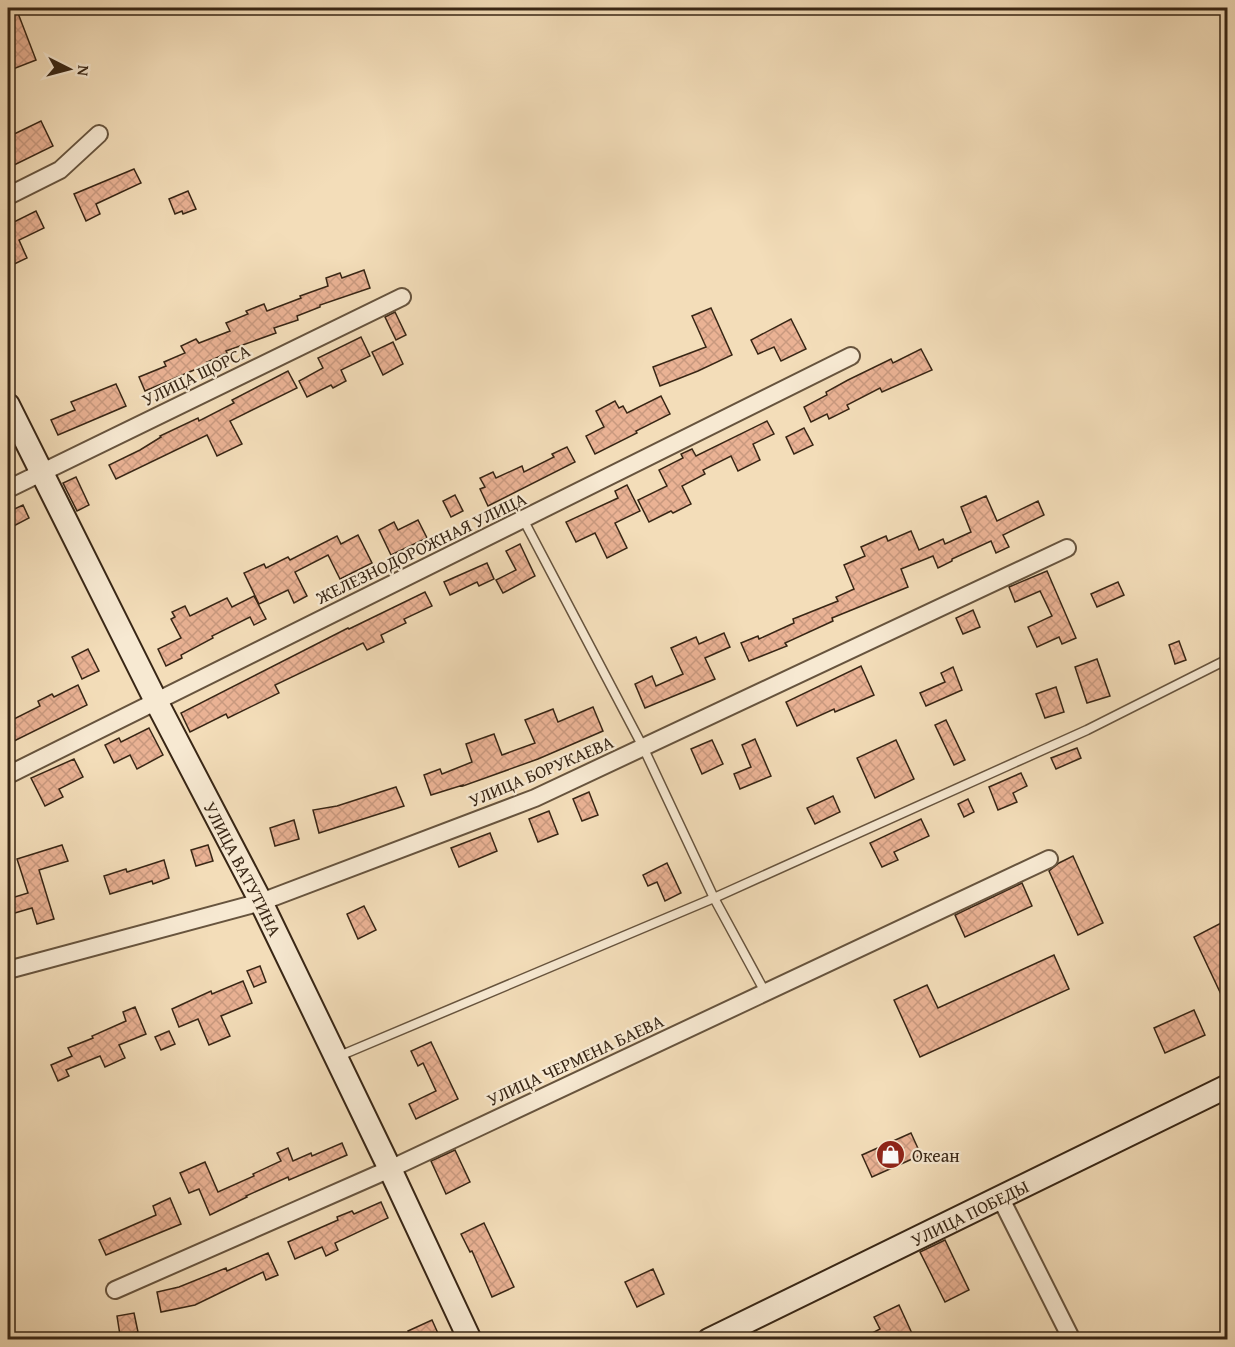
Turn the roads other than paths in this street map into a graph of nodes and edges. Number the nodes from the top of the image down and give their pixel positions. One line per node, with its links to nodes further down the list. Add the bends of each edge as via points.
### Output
1 (99, 134): 2 (street, via 60,170)
2 (8, 196)
3 (402, 297): 6 (street, УЛИЦА ЩОРСА)
4 (851, 356): 8 (street, ЖЕЛЕЗНОДОРОЖНАЯ УЛИЦА)
5 (8, 405): 6 (street, УЛИЦА ВАТУТИНА)
6 (41, 472): 7 (street, УЛИЦА ЩОРСА); 11 (street, УЛИЦА ВАТУТИНА)
7 (8, 489)
8 (523, 519): 11 (street, ЖЕЛЕЗНОДОРОЖНАЯ УЛИЦА); 12 (lane)
9 (1067, 548): 12 (street, УЛИЦА БОРУКАЕВА)
10 (1227, 659): 15 (lane, via 1087,730)
11 (156, 701): 13 (street, ЖЕЛЕЗНОДОРОЖНАЯ УЛИЦА); 16 (street, УЛИЦА ВАТУТИНА)
12 (643, 747): 15 (lane); 16 (street, УЛИЦА БОРУКАЕВА, via 535,798)
13 (8, 775)
14 (1049, 860): 18 (street, УЛИЦА ЧЕРМЕНА БАЕВА)
15 (714, 898): 18 (lane); 19 (lane)
16 (261, 902): 17 (street, УЛИЦА БОРУКАЕВА); 19 (street, УЛИЦА ВАТУТИНА)
17 (8, 970)
18 (765, 993): 21 (street, УЛИЦА ЧЕРМЕНА БАЕВА)
19 (336, 1058): 21 (street, УЛИЦА ВАТУТИНА)
20 (1227, 1086): 22 (street, УЛИЦА ПОБЕДЫ)
21 (390, 1168): 23 (street, УЛИЦА ЧЕРМЕНА БАЕВА); 24 (street, УЛИЦА ВАТУТИНА)
22 (1000, 1197): 25 (street, УЛИЦА ПОБЕДЫ); 26 (street)
23 (115, 1290)
24 (470, 1340)
25 (709, 1340)
26 (1072, 1340)

